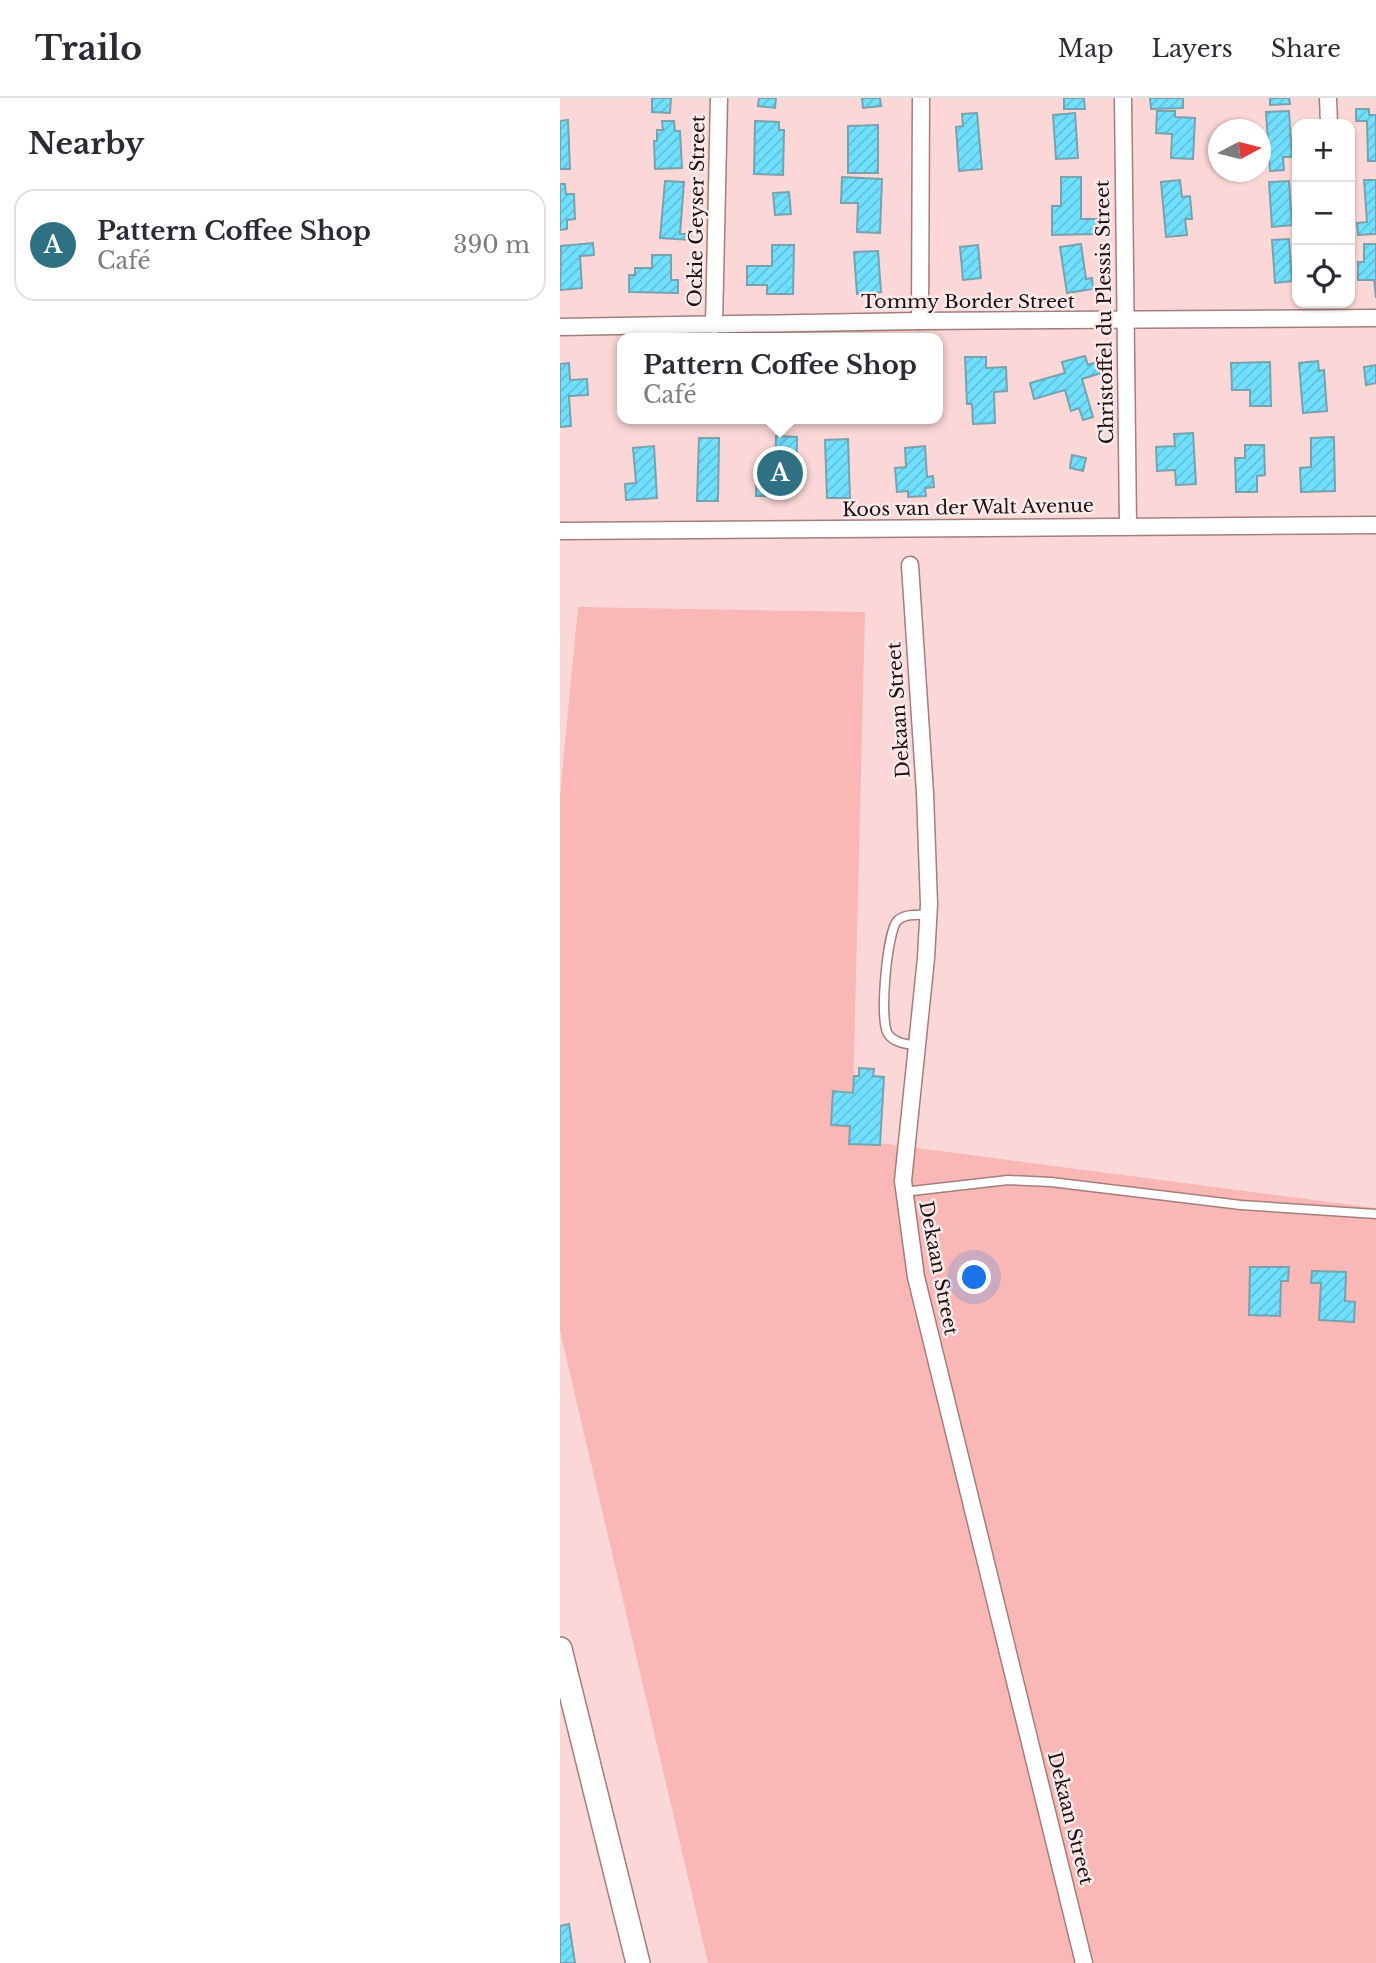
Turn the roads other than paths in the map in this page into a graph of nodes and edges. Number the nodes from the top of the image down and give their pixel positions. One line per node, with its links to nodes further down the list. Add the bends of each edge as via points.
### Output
1 (719, 98): 10 (street, Ockie Geyser Street)
2 (921, 98): 8 (street)
3 (1123, 98): 9 (street, Christoffel du Plessis Street)
4 (1328, 98): 5 (street)
5 (1329, 119)
6 (1330, 311): 7 (street, Tommy Border Street); 9 (street, Tommy Border Street)
7 (1376, 318)
8 (919, 321): 9 (street, Tommy Border Street); 10 (street, Tommy Border Street)
9 (1124, 321): 13 (street, Christoffel du Plessis Street)
10 (715, 325): 11 (street, Tommy Border Street)
11 (560, 327)
12 (1376, 525): 13 (street, Koos van der Walt Avenue)
13 (1128, 526): 14 (street, Koos van der Walt Avenue)
14 (560, 531)
15 (910, 565): 16 (street, Dekaan Street)
16 (929, 915): 17 (street, Dekaan Street); 17 (lane, via 899,919 886,972 885,1027 896,1041)
17 (918, 1046): 18 (street, Dekaan Street)
18 (903, 1192): 19 (lane, via 1008,1180); 22 (street, Dekaan Street, via 916,1278)
19 (1376, 1214)
20 (560, 1649): 21 (street)
21 (638, 1963)
22 (1084, 1963)

